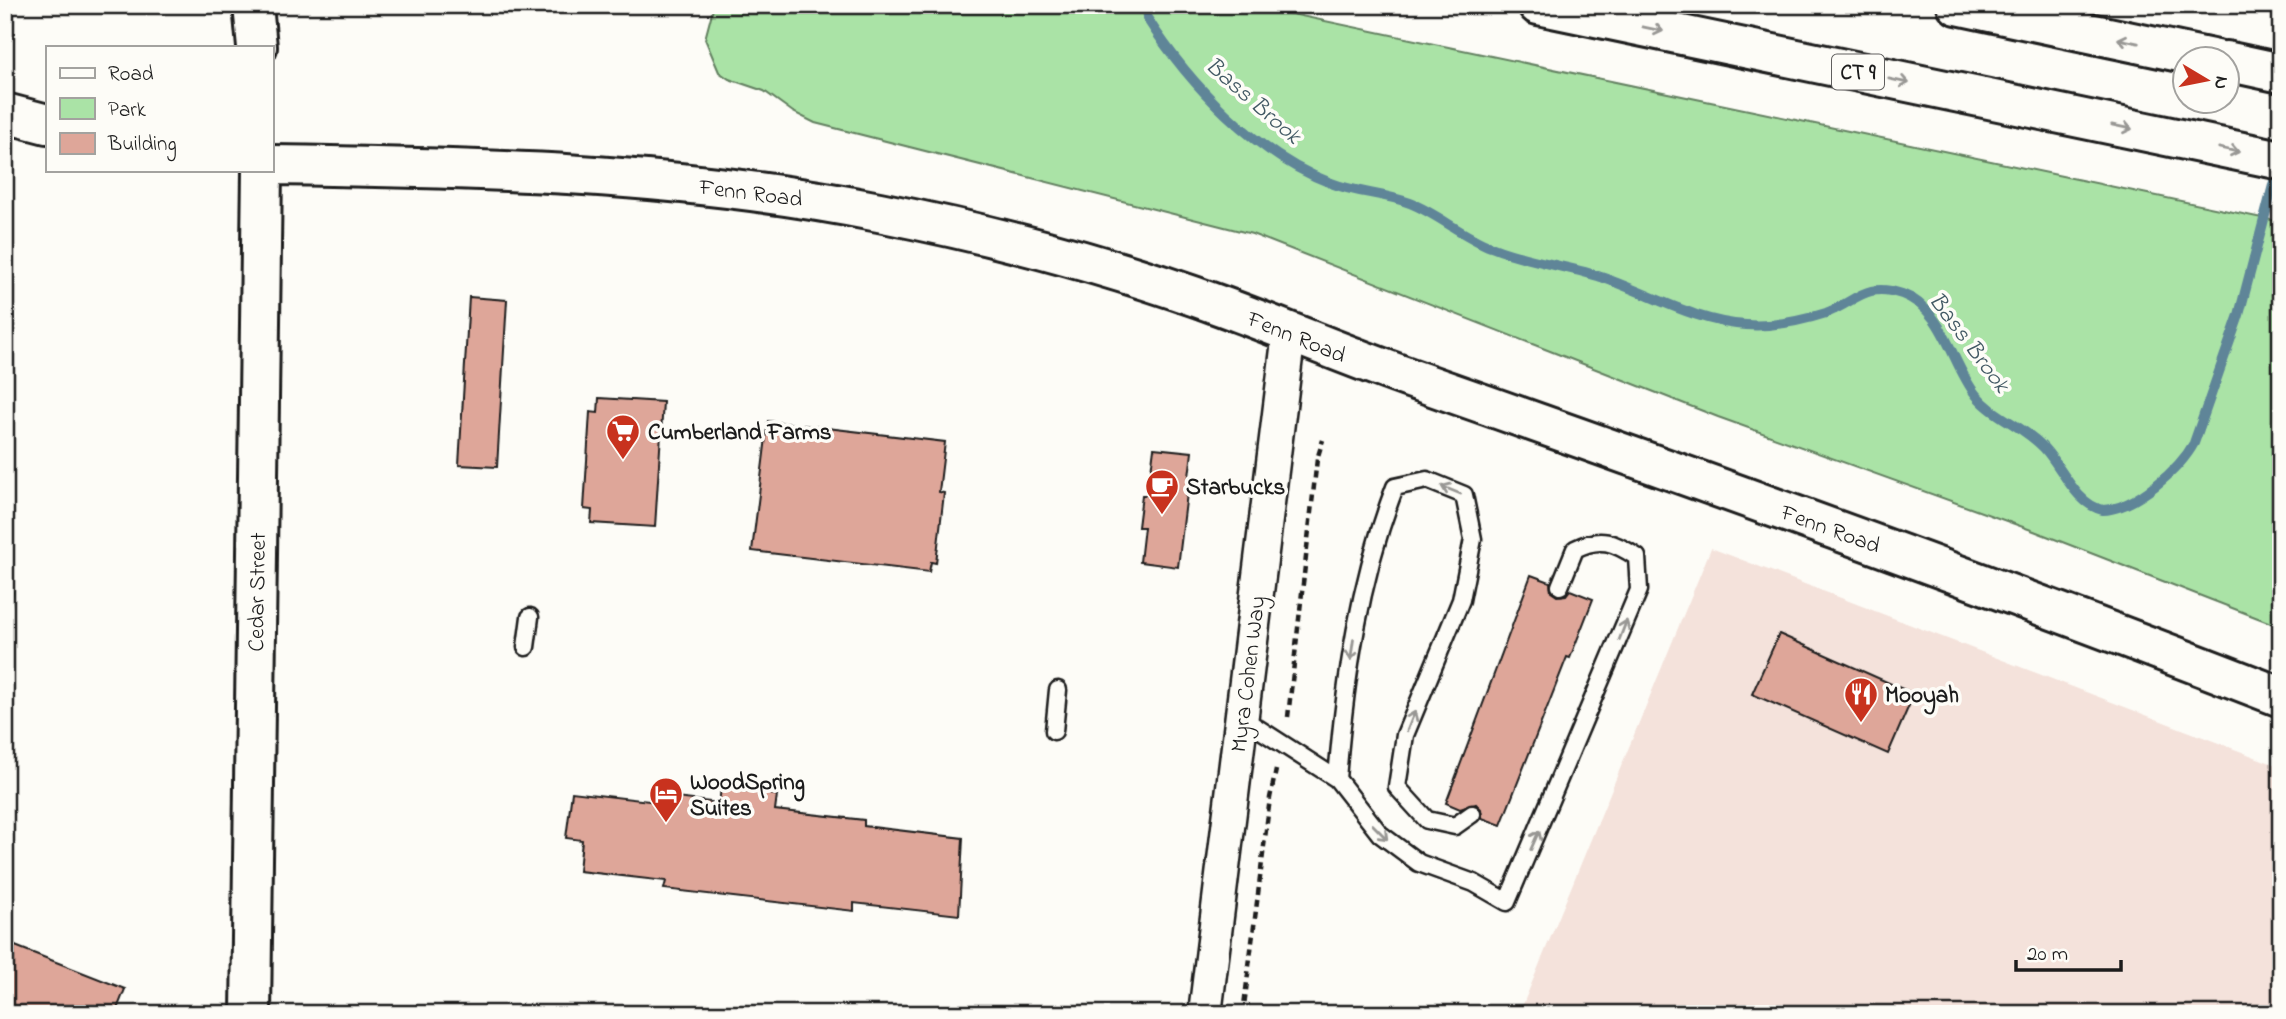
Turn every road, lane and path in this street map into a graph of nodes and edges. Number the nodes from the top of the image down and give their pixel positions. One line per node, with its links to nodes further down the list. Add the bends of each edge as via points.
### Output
1 (253, 5): 4 (main road)
2 (1538, 5): 10 (main road, CT 9, one-way to 10)
3 (1957, 5): 5 (main road, one-way to 3)
4 (257, 46)
5 (2170, 50)
6 (2240, 65): 7 (main road)
7 (2281, 73)
8 (5, 113): 9 (main road)
9 (46, 124)
10 (2281, 160)
11 (273, 165): 13 (main road, Fenn Road, via 426,166 558,174 709,186 820,201 1002,240 1170,289)
12 (262, 172): 23 (main road, Cedar Street)
13 (1289, 333): 18 (main road, Fenn Road); 19 (street, Myra Cohen Way)
14 (1560, 586): 21 (lane, one-way to 14, via 1380,834 1419,863 1474,883 1507,902 1639,590 1637,557 1614,542 1591,540 1575,548)
15 (530, 617): 16 (lane)
16 (526, 647)
17 (1058, 690): 20 (lane)
18 (2281, 696)
19 (1241, 718): 21 (lane); 24 (street, Myra Cohen Way)
20 (1054, 731)
21 (1337, 779): 22 (lane, one-way to 21, via 1455,826 1427,820 1398,787 1405,735 1461,600 1473,540 1464,495 1427,480 1395,487 1380,526 1357,618)
22 (1472, 814)
23 (251, 1014)
24 (1205, 1014)

